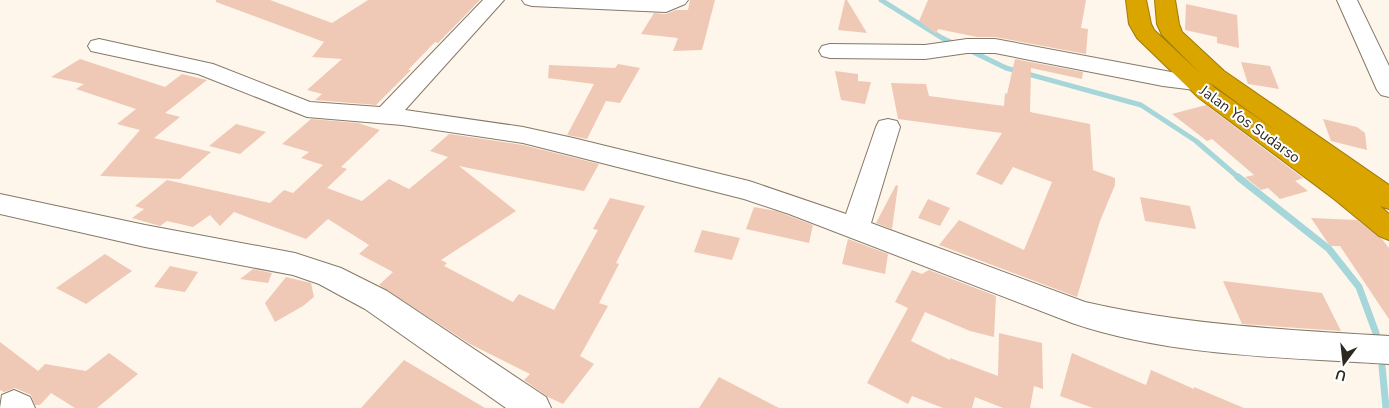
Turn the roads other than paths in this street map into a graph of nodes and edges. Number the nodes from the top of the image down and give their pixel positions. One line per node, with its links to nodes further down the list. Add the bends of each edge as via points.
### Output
1 (494, 0): 11 (street)
2 (532, 0): 3 (street, via 666,6)
3 (678, 0)
4 (1136, 0): 9 (highway, Jalan Yos Sudarso, via 1145,33)
5 (1165, 0): 13 (highway, Jalan Yos Sudarso, via 1168,24 1174,35 1216,76)
6 (1347, 0): 10 (street)
7 (99, 46): 11 (street, via 206,70 307,109)
8 (830, 51): 9 (street, via 925,52 995,46)
9 (1195, 83): 16 (highway, Jalan Yos Sudarso, via 1344,192)
10 (1389, 90)
11 (386, 116): 15 (street, via 471,127 573,146 750,191)
12 (888, 127): 15 (street)
13 (1389, 199)
14 (0, 204): 18 (street, via 295,264 330,276 376,300)
15 (854, 229): 17 (street, via 1082,314 1123,325 1176,334)
16 (1389, 229)
17 (1389, 350)
18 (534, 408)

